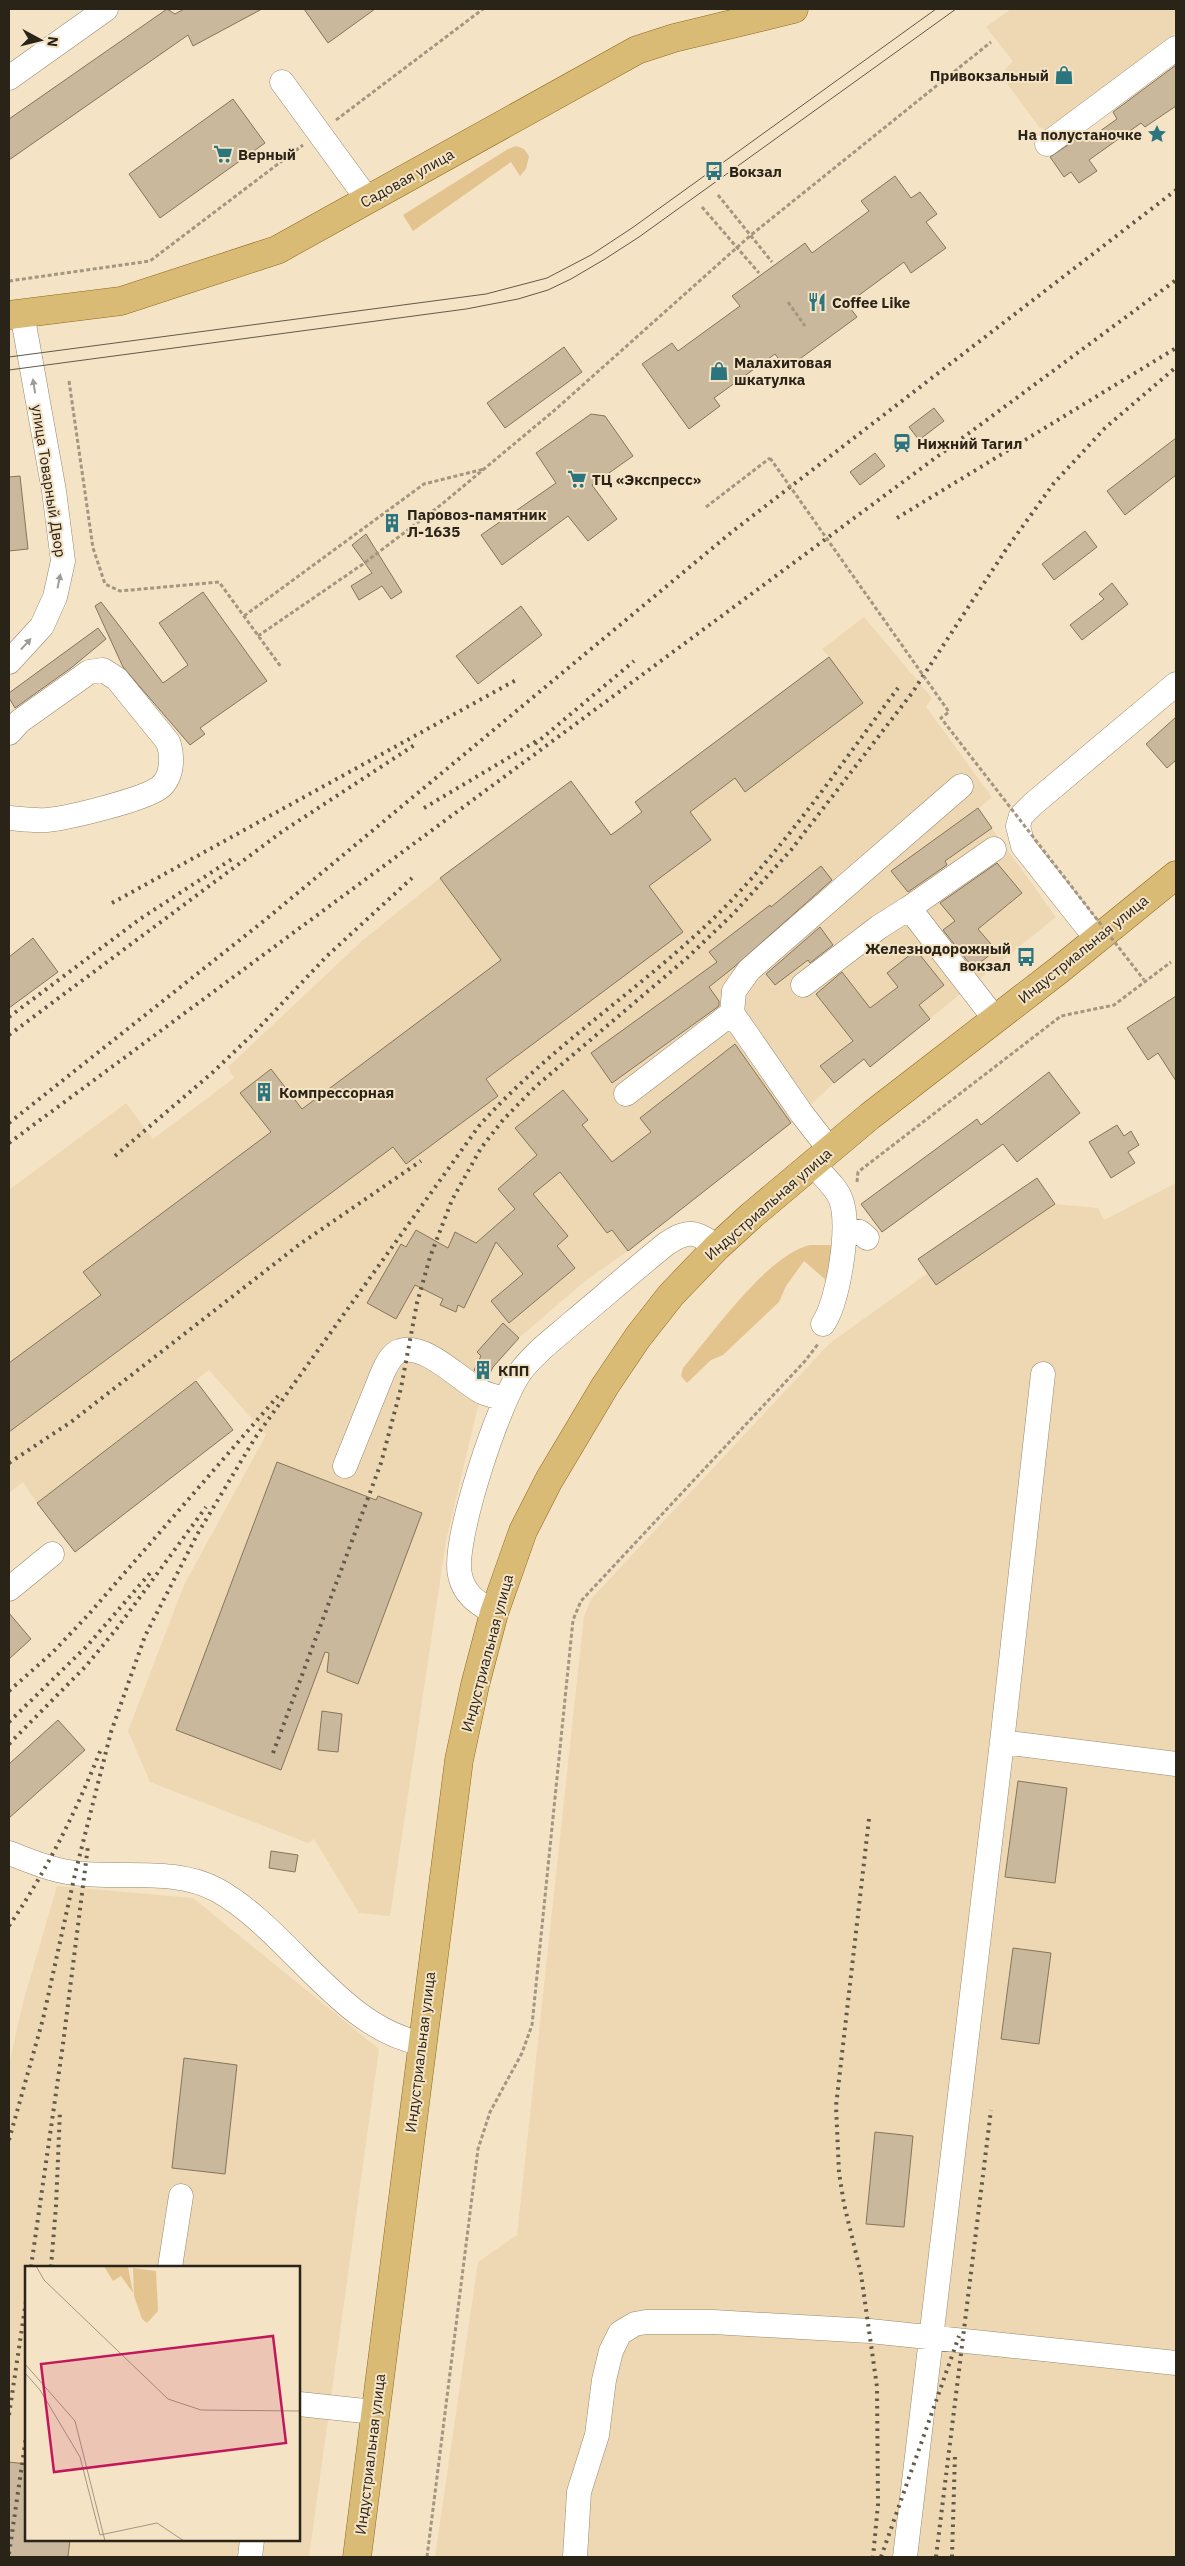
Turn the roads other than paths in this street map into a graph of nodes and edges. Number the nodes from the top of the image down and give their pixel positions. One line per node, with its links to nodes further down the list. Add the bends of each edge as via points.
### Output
1 (106, 9): 5 (street)
2 (794, 9): 3 (main road, Садовая улица)
3 (726, 17): 8 (main road, Садовая улица, via 638,50)
4 (1176, 48): 7 (street)
5 (9, 78)
6 (282, 82): 8 (street)
7 (1047, 144)
8 (368, 200): 9 (main road, Садовая улица, via 277,250 121,301)
9 (16, 314): 10 (street, улица Товарный Двор, one-way to 9, via 42,626 55,597 63,561 54,491)
10 (9, 662)
11 (1176, 684): 18 (street, via 1021,816 1018,826 1022,846)
12 (9, 733): 14 (street, via 20,721 89,672 103,670 117,679 168,742 172,755 167,777 159,788 113,806 48,820)
13 (961, 786): 20 (street, via 749,970 734,991)
14 (9, 818)
15 (994, 849): 17 (street)
16 (1176, 875): 18 (main road, Индустриальная улица)
17 (909, 908): 19 (street); 21 (street)
18 (1096, 938): 21 (main road, Индустриальная улица)
19 (803, 985)
20 (732, 1013): 22 (street); 23 (street, via 802,1114)
21 (995, 1019): 23 (main road, Индустриальная улица)
22 (626, 1094)
23 (822, 1157): 24 (street, via 841,1198); 26 (main road, Индустриальная улица)
24 (845, 1229): 25 (street, via 860,1232); 27 (street, via 837,1285)
25 (867, 1238)
26 (717, 1247): 29 (street, via 690,1232 666,1244 532,1357); 33 (main road, Индустриальная улица, via 671,1295 638,1338 574,1436 523,1531)
27 (822, 1332)
28 (1043, 1374): 34 (street)
29 (505, 1399): 30 (street, via 483,1392 435,1359 409,1350 400,1351 388,1361); 33 (street, via 492,1432 457,1562 466,1591)
30 (345, 1466)
31 (52, 1554): 32 (street)
32 (9, 1589)
33 (494, 1613): 37 (main road, Индустриальная улица, via 459,1760)
34 (1002, 1742): 35 (street); 40 (street)
35 (1176, 1764)
36 (9, 1853): 37 (street, via 67,1872 188,1880 215,1889 266,1926 336,1994 372,2023 390,2034)
37 (421, 2042): 43 (main road, Индустриальная улица)
38 (181, 2196): 39 (street)
39 (170, 2266)
40 (930, 2336): 41 (street); 47 (street, via 713,2322 646,2322 620,2333 611,2350 597,2435 579,2492); 48 (street)
41 (1176, 2363)
42 (300, 2404): 43 (street)
43 (374, 2412): 46 (main road, Индустриальная улица)
44 (252, 2541): 45 (street)
45 (250, 2557)
46 (357, 2557)
47 (575, 2557)
48 (905, 2557)

